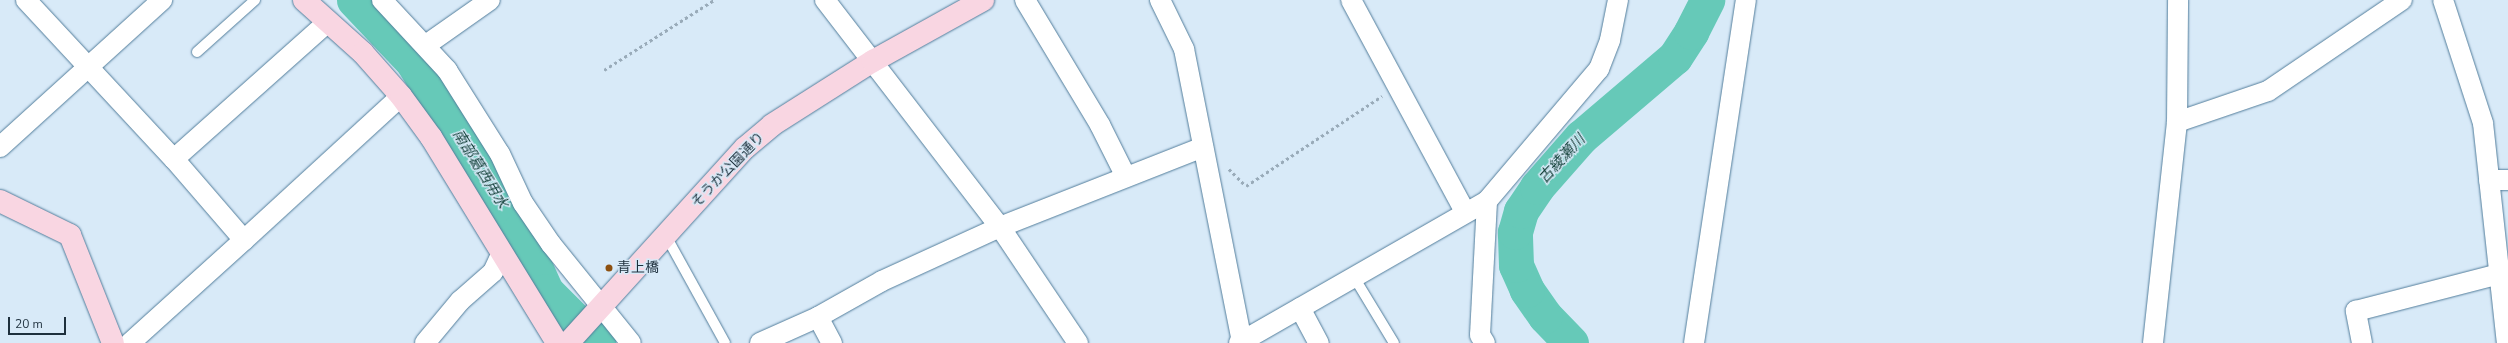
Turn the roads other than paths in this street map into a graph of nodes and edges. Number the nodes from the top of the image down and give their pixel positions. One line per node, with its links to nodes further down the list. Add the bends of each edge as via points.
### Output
1 (26, 0): 21 (street)
2 (162, 0): 21 (street)
3 (255, 0): 19 (lane)
4 (304, 0): 17 (street)
5 (382, 0): 18 (street)
6 (490, 0): 18 (street)
7 (825, 0): 20 (street)
8 (983, 0): 20 (street, そうか公園通り)
9 (1025, 0): 27 (street, via 1100,125)
10 (1160, 0): 25 (street, via 1184,49)
11 (1618, 0): 30 (street, via 1610,40 1599,69)
12 (2178, 0): 23 (street)
13 (2402, 0): 23 (street, via 2268,91)
14 (2443, 0): 28 (street, via 2483,123)
15 (1353, 1): 31 (street)
16 (1749, 1): 54 (street)
17 (328, 22): 22 (street, via 363,53); 26 (street)
18 (426, 45): 39 (street, via 447,70 474,110 500,154 527,209)
19 (197, 52)
20 (873, 61): 32 (street); 33 (street, そうか公園通り, via 772,125 750,144)
21 (88, 68): 24 (street); 26 (street)
22 (401, 96): 34 (street); 35 (street, via 431,136)
23 (2177, 122): 55 (street)
24 (0, 147)
25 (1203, 147): 27 (street); 41 (street)
26 (174, 159): 34 (street)
27 (1126, 178): 32 (street)
28 (2498, 180): 36 (street)
29 (0, 201): 42 (street, via 70,235)
30 (1487, 201): 31 (street); 53 (street, via 1480,335)
31 (1465, 212): 37 (street)
32 (1000, 227): 40 (street, via 882,282); 50 (street)
33 (666, 236): 39 (street, そうか公園通り); 47 (lane)
34 (244, 240): 43 (street)
35 (501, 255): 44 (street, via 493,272 460,301); 45 (street)
36 (2502, 271): 56 (street, via 2356,311); 57 (street)
37 (1354, 277): 38 (street); 52 (lane)
38 (1300, 308): 41 (street); 51 (street)
39 (597, 310): 45 (street, そうか公園通り); 46 (street)
40 (818, 317): 48 (street); 49 (street)
41 (1241, 342)
42 (113, 343)
43 (130, 343)
44 (425, 343)
45 (564, 343)
46 (630, 343)
47 (725, 343)
48 (760, 343)
49 (832, 343)
50 (1078, 343)
51 (1319, 343)
52 (1394, 343)
53 (1485, 343)
54 (1694, 343)
55 (2153, 343)
56 (2362, 343)
57 (2507, 343)

